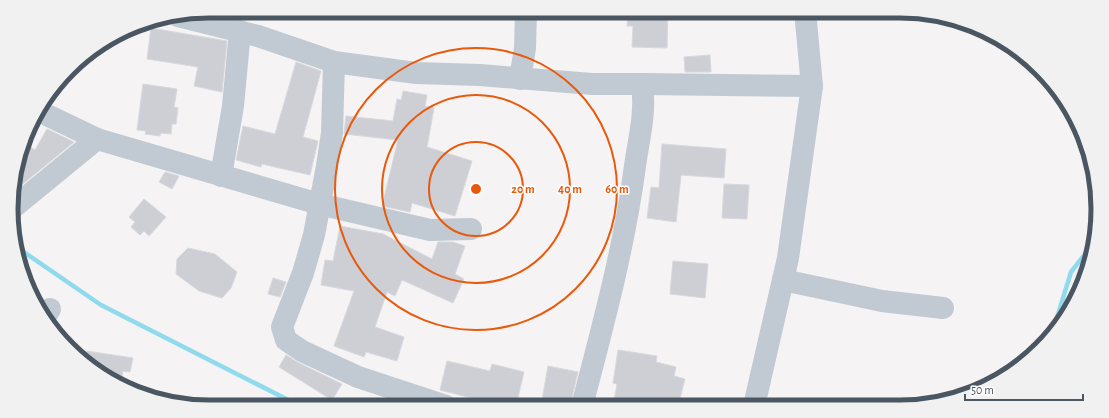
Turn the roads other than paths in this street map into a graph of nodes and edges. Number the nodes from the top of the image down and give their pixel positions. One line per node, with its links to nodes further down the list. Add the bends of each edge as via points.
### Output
1 (526, 18): 6 (street, via 525,48)
2 (806, 18): 8 (street)
3 (190, 19): 4 (street)
4 (240, 31): 5 (street); 11 (street, via 233,106)
5 (334, 62): 6 (street, via 416,73); 13 (street, via 332,133)
6 (520, 78): 7 (street, via 592,84)
7 (642, 84): 8 (street); 18 (street, via 644,111 628,215 617,272)
8 (812, 86): 15 (street)
9 (49, 116): 10 (street)
10 (97, 139): 11 (street); 12 (street)
11 (221, 176): 13 (street)
12 (18, 204)
13 (319, 204): 14 (street, via 430,230); 17 (street, via 314,235 303,273 282,327 286,340 358,377)
14 (471, 229)
15 (783, 280): 16 (street, via 882,301); 19 (street)
16 (944, 308)
17 (428, 400)
18 (584, 400)
19 (755, 400)

